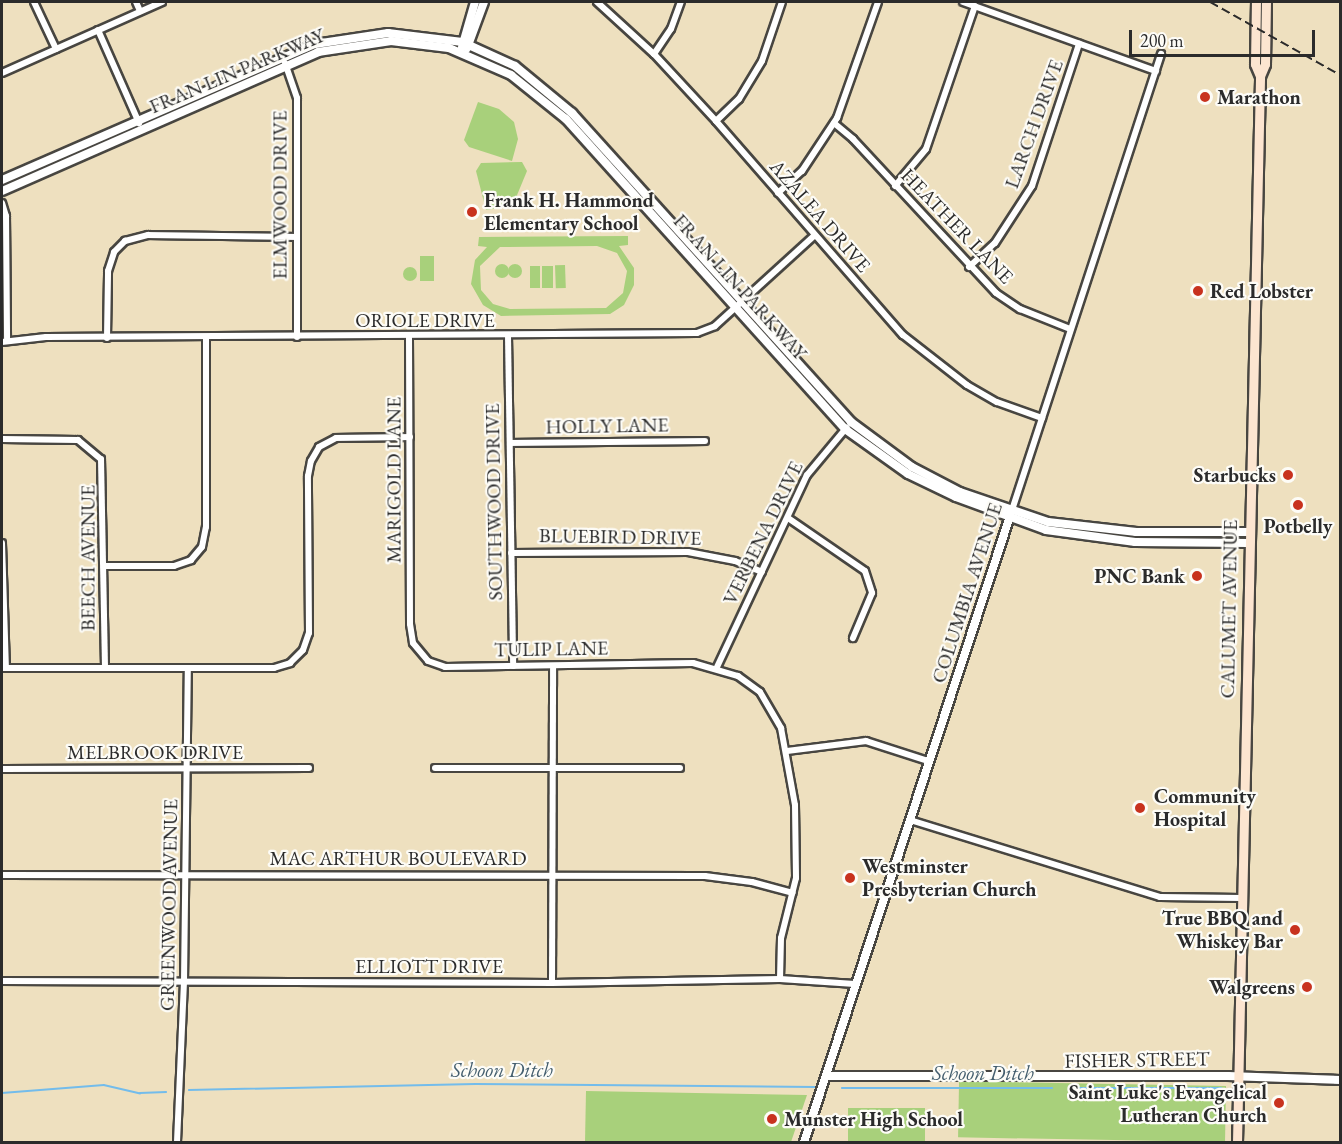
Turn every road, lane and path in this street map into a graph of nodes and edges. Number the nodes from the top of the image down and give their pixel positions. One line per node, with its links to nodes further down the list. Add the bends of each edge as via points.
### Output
1 (34, 2): 18 (street)
2 (136, 2): 14 (street)
3 (162, 2): 14 (street)
4 (475, 2): 16 (street)
5 (484, 2): 16 (street)
6 (597, 2): 20 (street, AZALEA DRIVE)
7 (681, 2): 20 (street, via 671,29)
8 (782, 2): 27 (street, via 762,61 739,99)
9 (878, 2): 28 (street)
10 (963, 2): 13 (street)
11 (1256, 2): 26 (main road, CALUMET AVENUE, via 1255,64)
12 (1266, 2): 26 (main road, CALUMET AVENUE, via 1265,64)
13 (975, 6): 17 (street); 31 (street, via 926,149)
14 (140, 11): 15 (street)
15 (98, 30): 18 (street); 29 (street)
16 (466, 43): 19 (street); 22 (street, FRAN LIN PARKWAY, via 419,34 376,33 327,41); 38 (street, FRAN LIN PARKWAY, via 515,66 558,99)
17 (1079, 44): 24 (street); 37 (street, LARCH DRIVE, via 1032,186 995,243)
18 (56, 49): 25 (street)
19 (463, 53): 23 (street, FRAN LIN PARKWAY, via 418,43 377,41 328,49); 38 (street, FRAN LIN PARKWAY, via 494,65 553,106)
20 (654, 54): 27 (street, AZALEA DRIVE)
21 (1161, 54): 24 (street, COLUMBIA AVENUE)
22 (282, 56): 23 (street, ELMWOOD DRIVE); 29 (street, FRAN LIN PARKWAY)
23 (285, 65): 29 (street, FRAN LIN PARKWAY); 36 (street, ELMWOOD DRIVE, via 297,98)
24 (1156, 70): 39 (street, COLUMBIA AVENUE)
25 (2, 73)
26 (1260, 76): 55 (main road, CALUMET AVENUE)
27 (716, 121): 33 (street, AZALEA DRIVE)
28 (834, 123): 31 (street, HEATHER LANE); 33 (street, via 802,171)
29 (140, 125): 30 (street, FRAN LIN PARKWAY); 32 (street, FRAN LIN PARKWAY)
30 (2, 180)
31 (896, 186): 37 (street, HEATHER LANE)
32 (2, 190)
33 (778, 193): 35 (street, AZALEA DRIVE)
34 (2, 203): 45 (street, via 6,216)
35 (814, 236): 38 (street, ORIOLE DRIVE); 46 (street, AZALEA DRIVE, via 903,335 941,367 997,402)
36 (296, 237): 42 (street, ELMWOOD DRIVE); 44 (street, via 148,235 126,241 114,252 108,271)
37 (969, 267): 39 (street, HEATHER LANE, via 996,294 1020,309)
38 (739, 305): 40 (street, ORIOLE DRIVE, via 714,326 696,333); 47 (street, FRAN LIN PARKWAY); 48 (street, FRAN LIN PARKWAY)
39 (1070, 329): 46 (street, COLUMBIA AVENUE)
40 (508, 336): 43 (street, ORIOLE DRIVE); 52 (street, SOUTHWOOD DRIVE)
41 (206, 337): 42 (street, ORIOLE DRIVE); 44 (street, ORIOLE DRIVE); 59 (street, via 206,528 202,547 190,560 174,566)
42 (297, 337): 43 (street, ORIOLE DRIVE)
43 (410, 337): 49 (street, MARIGOLD LANE)
44 (107, 338): 45 (street, ORIOLE DRIVE)
45 (4, 342)
46 (1042, 418): 53 (street, COLUMBIA AVENUE)
47 (851, 422): 48 (street, VERBENA DRIVE); 53 (street, FRAN LIN PARKWAY, via 912,467)
48 (845, 429): 53 (street, FRAN LIN PARKWAY, via 908,474); 54 (street, VERBENA DRIVE, via 807,475)
49 (410, 437): 61 (street, MARIGOLD LANE); 68 (street, via 336,438 319,447 311,461 309,633 303,650 290,663 274,668)
50 (2, 439): 59 (street, BEECH AVENUE, via 70,439 94,450 104,472)
51 (705, 441): 52 (street, HOLLY LANE)
52 (510, 443): 58 (street, SOUTHWOOD DRIVE)
53 (1011, 515): 55 (street, FRAN LIN PARKWAY, via 1091,530); 57 (street, FRAN LIN PARKWAY, via 1090,538); 70 (street, COLUMBIA AVENUE)
54 (788, 518): 60 (street, VERBENA DRIVE); 62 (street, via 866,570 872,593)
55 (1249, 532): 57 (main road, CALUMET AVENUE)
56 (2, 543): 66 (street)
57 (1248, 543): 82 (main road, CALUMET AVENUE)
58 (511, 553): 60 (street, BLUEBIRD DRIVE, via 688,552 735,561); 63 (street, SOUTHWOOD DRIVE)
59 (105, 566): 67 (street, BEECH AVENUE)
60 (762, 572): 65 (street, VERBENA DRIVE)
61 (410, 624): 63 (street, TULIP LANE, via 414,643 428,661 445,667)
62 (854, 638)
63 (513, 666): 64 (street, TULIP LANE)
64 (553, 666): 65 (street, TULIP LANE, via 693,663); 73 (street)
65 (717, 667): 69 (street, TULIP LANE, via 738,675 760,692 776,717)
66 (4, 668): 67 (street)
67 (105, 668): 68 (street)
68 (188, 668): 76 (street, GREENWOOD AVENUE)
69 (787, 751): 70 (street, via 866,741); 81 (street, TULIP LANE, via 797,831)
70 (928, 761): 77 (street, COLUMBIA AVENUE)
71 (309, 768): 76 (street, MELBROOK DRIVE)
72 (435, 768): 73 (street)
73 (554, 768): 74 (street); 80 (street)
74 (680, 768)
75 (2, 769): 76 (street, MELBROOK DRIVE)
76 (188, 770): 78 (street, GREENWOOD AVENUE)
77 (910, 819): 82 (street, via 1160,897); 87 (street, COLUMBIA AVENUE)
78 (186, 874): 79 (street, MAC ARTHUR BOULEVARD); 80 (street, MAC ARTHUR BOULEVARD); 85 (street, GREENWOOD AVENUE)
79 (2, 875)
80 (554, 875): 81 (street, MAC ARTHUR BOULEVARD, via 705,876 752,882); 86 (street)
81 (793, 893): 83 (street, TULIP LANE, via 782,938)
82 (1241, 898): 89 (main road, CALUMET AVENUE)
83 (780, 978): 86 (street, ELLIOTT DRIVE); 87 (street, ELLIOTT DRIVE)
84 (2, 981): 85 (street, ELLIOTT DRIVE)
85 (184, 982): 86 (street, ELLIOTT DRIVE); 91 (street, GREENWOOD AVENUE)
86 (552, 983)
87 (855, 984): 88 (street, COLUMBIA AVENUE)
88 (827, 1076): 89 (street, FISHER STREET); 92 (street, COLUMBIA AVENUE)
89 (1238, 1076): 90 (street, FISHER STREET); 93 (main road, CALUMET AVENUE)
90 (1341, 1080)
91 (177, 1143)
92 (804, 1143)
93 (1237, 1143)

